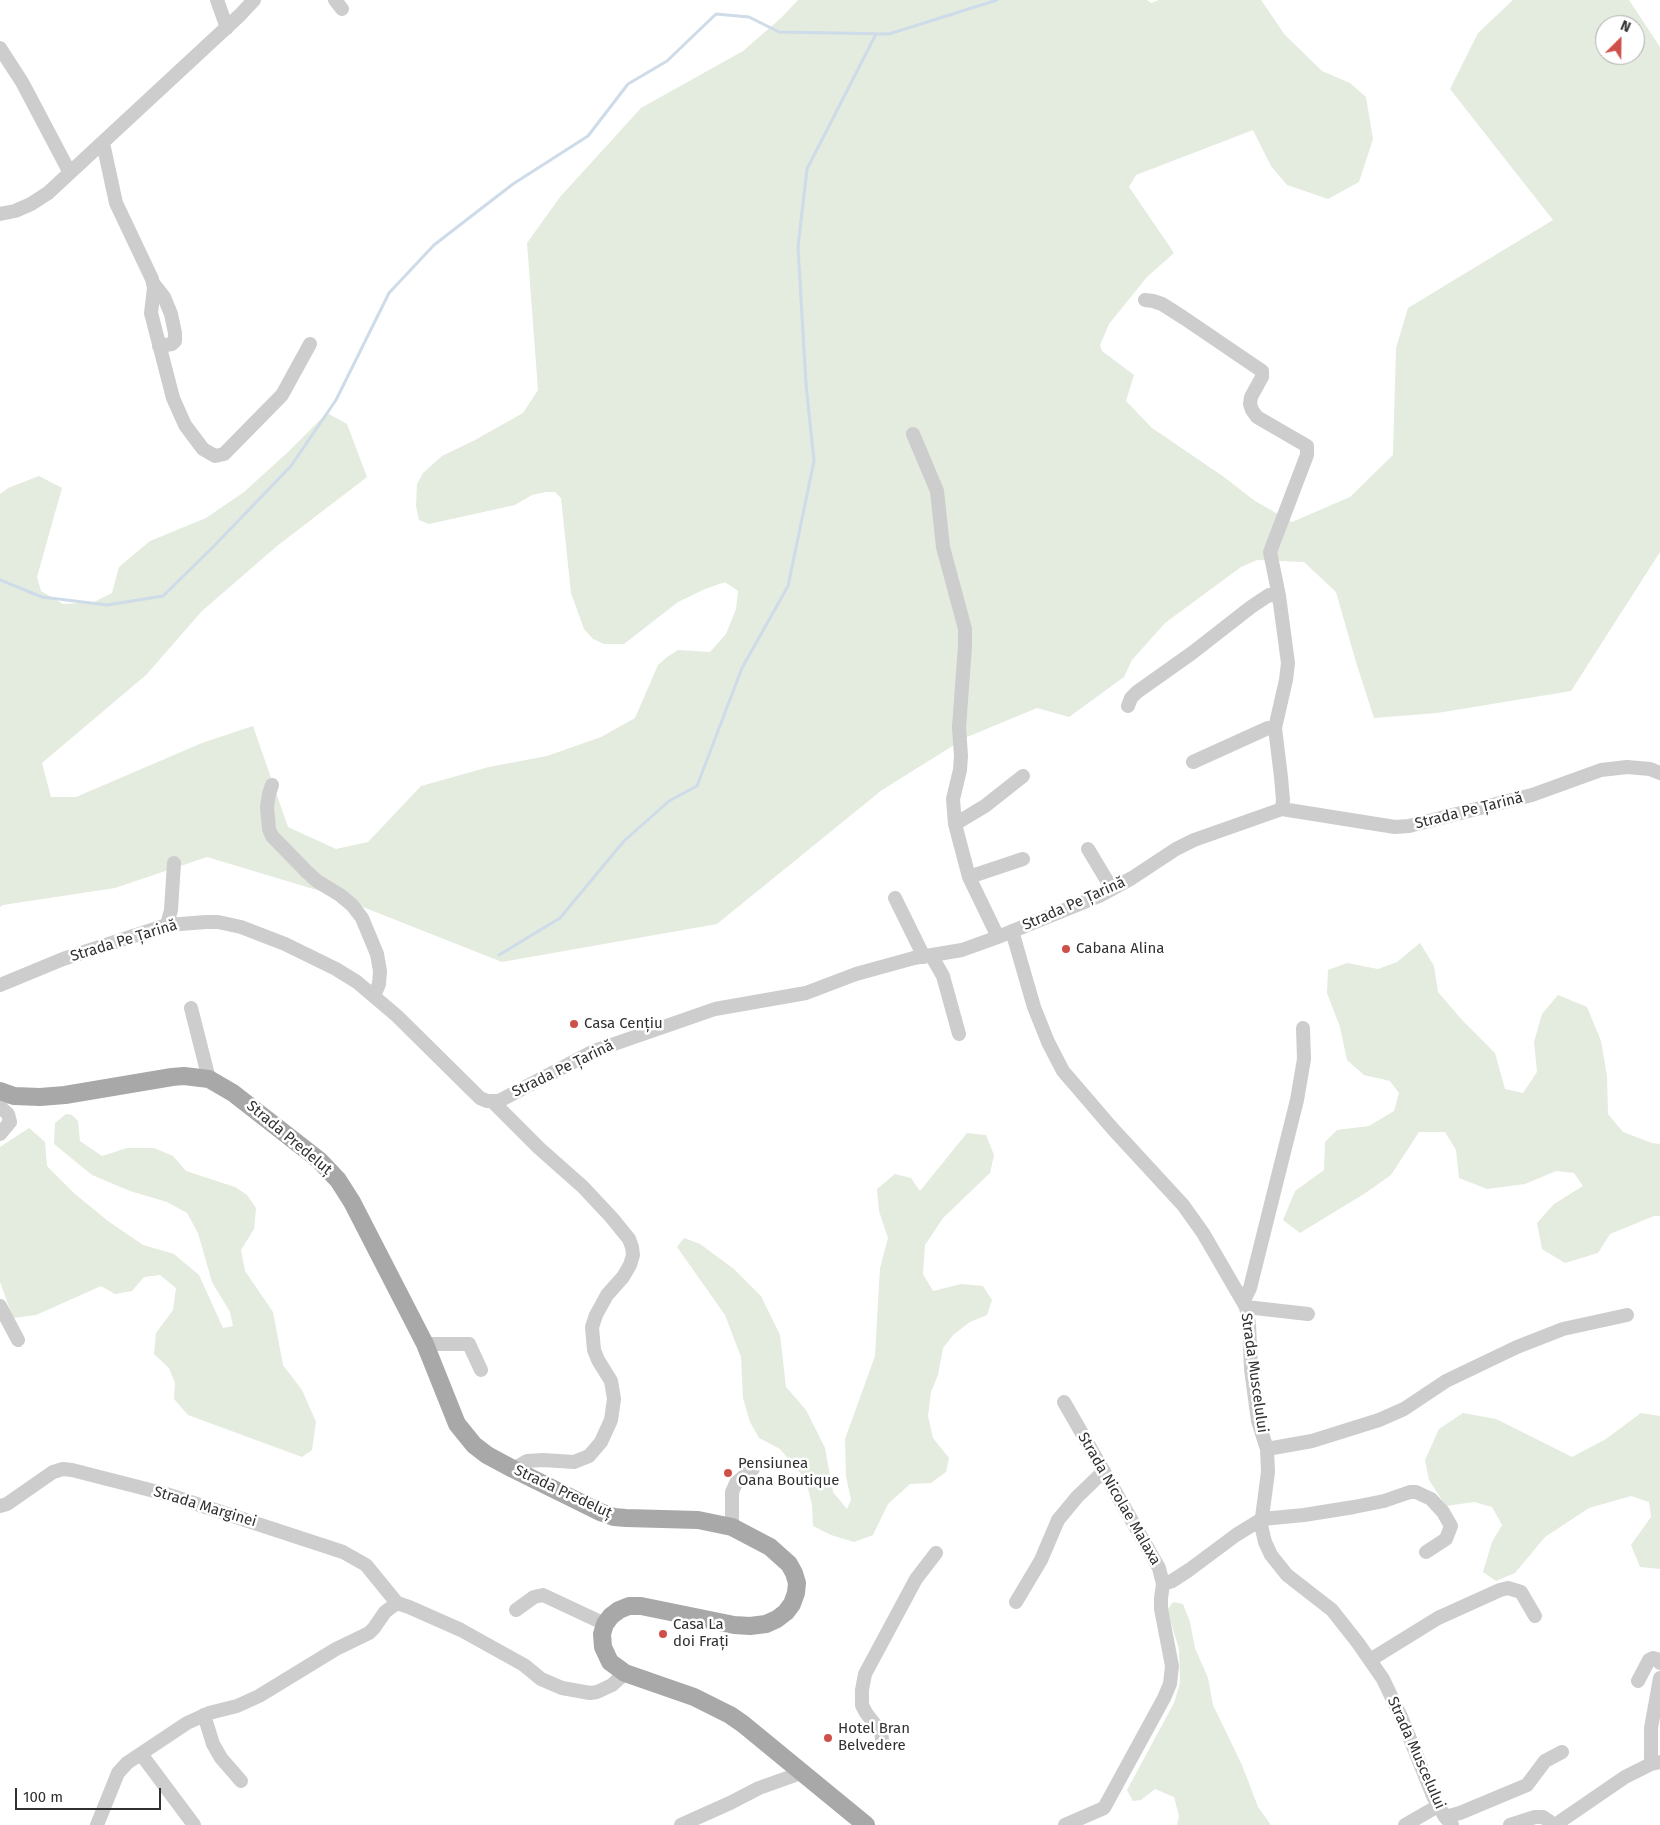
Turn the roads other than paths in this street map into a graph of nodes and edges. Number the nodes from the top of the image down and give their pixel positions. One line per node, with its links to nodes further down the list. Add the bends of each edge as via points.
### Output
1 (217, 0): 3 (street)
2 (254, 0): 3 (street)
3 (227, 28): 5 (street)
4 (0, 48): 6 (street, via 22,82)
5 (103, 143): 6 (street); 9 (street, via 116,203 170,314 175,341 159,346 173,398 181,417 203,449 209,454 224,454 282,396)
6 (70, 173): 7 (street, via 31,204)
7 (0, 214)
8 (1145, 300): 11 (street, via 1162,304 1262,371 1251,397 1252,410 1257,417 1306,446 1307,455 1270,552)
9 (310, 344)
10 (914, 434): 19 (street, via 937,490 943,547 965,629 959,727 961,756 953,799)
11 (1279, 596): 12 (street, via 1270,595 1251,607 1137,692); 13 (street, via 1288,663)
12 (1128, 706)
13 (1274, 728): 14 (street); 18 (street)
14 (1193, 762)
15 (1660, 773): 18 (street, Strada Pe Țarină, via 1627,767 1601,770 1532,795 1408,826 1395,827)
16 (1023, 776): 19 (street, via 985,806)
17 (272, 785): 31 (street, via 267,807 272,836 307,872 352,905 362,918 379,963 379,984)
18 (1282, 808): 24 (street, Strada Pe Țarină, via 1194,840)
19 (954, 824): 23 (street)
20 (1088, 849): 24 (street)
21 (1023, 858): 23 (street)
22 (174, 863): 26 (street)
23 (969, 877): 28 (street)
24 (1112, 889): 27 (street, Strada Pe Țarină)
25 (895, 898): 29 (street)
26 (167, 925): 30 (street, Strada Pe Țarină, via 64,959); 31 (street, Strada Pe Țarină, via 218,922 262,934 336,969)
27 (1012, 931): 28 (street, Strada Pe Țarină); 39 (street, Strada Muscelului, via 1034,1007 1063,1071 1183,1205)
28 (998, 937): 29 (street, Strada Pe Țarină, via 962,950)
29 (927, 956): 34 (street, via 943,976); 37 (street, Strada Pe Țarină, via 856,974 806,993 714,1009 594,1051)
30 (0, 985)
31 (374, 996): 37 (street, Strada Pe Țarină, via 474,1093)
32 (191, 1008): 35 (street)
33 (1303, 1028): 39 (street, via 1304,1059 1297,1100)
34 (959, 1034)
35 (209, 1078): 36 (main road, Strada Predeluț, via 184,1076 65,1095); 44 (main road, Strada Predeluț, via 233,1092 319,1160 338,1180)
36 (0, 1095): 38 (street, via 1,1108 8,1114 10,1122)
37 (493, 1102): 48 (street, Strada Pe Țarină, via 612,1218 629,1239 633,1255 623,1277 607,1295 592,1327 594,1350 611,1381 614,1399 601,1442 589,1456 574,1462 528,1461)
38 (0, 1134)
39 (1244, 1304): 41 (street); 47 (street, Strada Muscelului, via 1249,1324 1258,1421)
40 (0, 1306): 43 (street)
41 (1308, 1314)
42 (1627, 1315): 47 (street, via 1564,1329 1517,1347 1446,1381 1404,1409 1379,1420 1312,1441)
43 (18, 1340)
44 (425, 1344): 45 (street, via 469,1344); 48 (main road, Strada Predeluț, via 451,1413 464,1434 487,1455)
45 (480, 1370)
46 (1064, 1402): 50 (street, Strada Nicolae Malaxa)
47 (1267, 1449): 52 (street, Strada Muscelului, via 1268,1472)
48 (513, 1469): 53 (main road, Strada Predeluț, via 614,1517 698,1520)
49 (753, 1469): 53 (street, via 736,1483 732,1492)
50 (1104, 1471): 56 (street, Strada Nicolae Malaxa, via 1159,1568); 57 (street, via 1058,1520)
51 (0, 1506): 58 (street, Strada Marginei, via 54,1472 72,1470 166,1494 343,1552 366,1566)
52 (1262, 1519): 54 (street, via 1354,1508 1416,1492 1431,1499 1451,1526 1446,1539); 56 (street, via 1184,1574); 62 (street, Strada Muscelului, via 1265,1542 1278,1565 1296,1584 1332,1610)
53 (732, 1528): 61 (main road, Strada Predeluț, via 770,1547 794,1573 797,1583 792,1604 777,1619 750,1626 629,1606 611,1616)
54 (1426, 1552)
55 (936, 1553): 68 (street, via 916,1579 864,1674 862,1705 881,1732)
56 (1163, 1584): 79 (street, Strada Nicolae Malaxa, via 1161,1609 1172,1666 1170,1684 1104,1808)
57 (1016, 1602)
58 (397, 1603): 64 (street, via 461,1630 562,1688 597,1692 612,1685); 67 (street, via 385,1612 369,1633 336,1649 259,1696)
59 (516, 1610): 61 (street, via 534,1597 543,1595)
60 (1535, 1616): 62 (street, via 1521,1592 1500,1590 1438,1618)
61 (605, 1624): 64 (main road, via 603,1647 610,1662)
62 (1370, 1660): 74 (street, Strada Muscelului, via 1383,1679)
63 (1660, 1663): 66 (street, via 1653,1658 1649,1660)
64 (625, 1673): 72 (main road, via 714,1706 743,1724)
65 (1660, 1678): 71 (street, via 1651,1728)
66 (1638, 1681)
67 (204, 1715): 70 (street); 73 (street, via 213,1744)
68 (882, 1739)
69 (1562, 1752): 74 (street, via 1545,1761 1527,1785)
70 (141, 1754): 75 (street, via 118,1773); 76 (street)
71 (1655, 1763): 83 (street, via 1625,1777)
72 (801, 1773): 77 (street, via 759,1788); 78 (main road)
73 (241, 1781)
74 (1445, 1816): 80 (street)
75 (97, 1825)
76 (194, 1825)
77 (682, 1825)
78 (866, 1825)
79 (1065, 1825)
80 (1405, 1825)
81 (1510, 1825): 82 (street, via 1535,1817 1543,1817)
82 (1551, 1825)
83 (1555, 1825)

